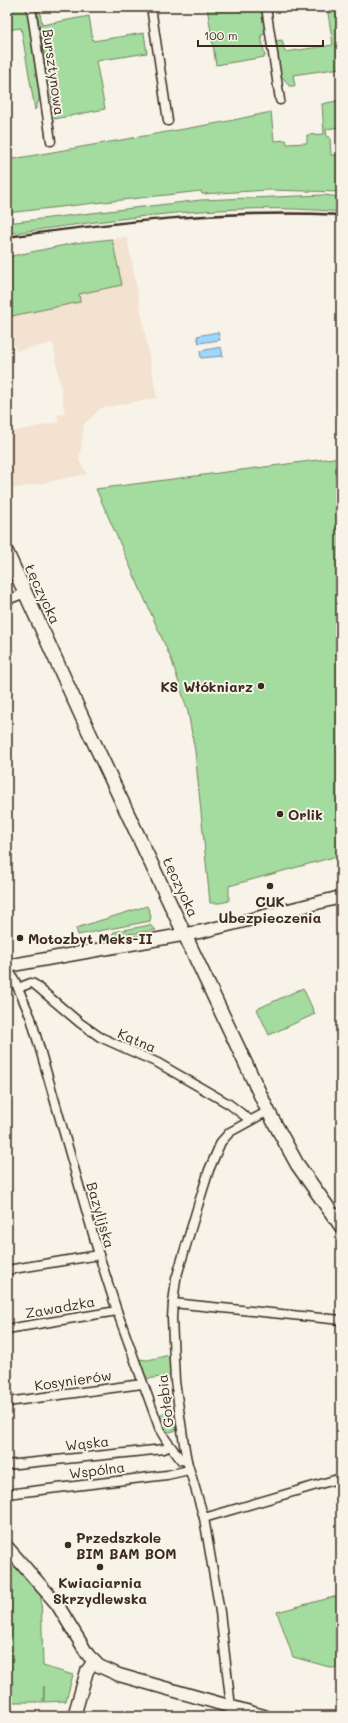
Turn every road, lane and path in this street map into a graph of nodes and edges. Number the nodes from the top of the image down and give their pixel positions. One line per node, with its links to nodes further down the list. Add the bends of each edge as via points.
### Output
1 (31, 7): 6 (street, Bursztynowa)
2 (151, 7): 5 (street)
3 (266, 7): 4 (street)
4 (280, 100)
5 (168, 121)
6 (51, 141)
7 (7, 553): 8 (main road, Łęczycka)
8 (25, 593): 9 (street); 11 (main road, Łęczycka)
9 (7, 600)
10 (341, 897): 11 (street)
11 (185, 934): 12 (street); 14 (main road, Łęczycka)
12 (7, 966): 13 (street, Bazylijska)
13 (18, 988): 15 (street, Kątna, via 34,984 100,1038 158,1063 229,1104); 17 (street, Bazylijska, via 31,1018)
14 (268, 1111): 15 (street, Gołębia); 16 (main road, Łęczycka, via 297,1164)
15 (250, 1120): 19 (street, Gołębia, via 230,1132 218,1147 176,1279)
16 (341, 1226)
17 (99, 1255): 18 (street); 20 (street, Bazylijska)
18 (7, 1270)
19 (173, 1303): 21 (street); 26 (street, Gołębia, via 175,1381)
20 (117, 1310): 22 (street, Zawadzka); 23 (street, Bazylijska)
21 (341, 1320)
22 (7, 1329)
23 (142, 1384): 24 (street, Kosynierów); 25 (street, Bazylijska, via 160,1430)
24 (7, 1402)
25 (170, 1446): 26 (street, Bazylijska, via 181,1460); 27 (street, Wąska, via 164,1449)
26 (187, 1461): 28 (street, Gołębia)
27 (7, 1465)
28 (190, 1470): 30 (street, Wspólna); 31 (street, Gołębia)
29 (341, 1478): 31 (street)
30 (7, 1494)
31 (204, 1518): 34 (street, Gołębia, via 220,1612)
32 (7, 1547): 33 (street, via 57,1604 88,1654)
33 (91, 1664): 34 (street); 35 (street)
34 (232, 1711): 36 (street)
35 (74, 1716)
36 (264, 1716)

